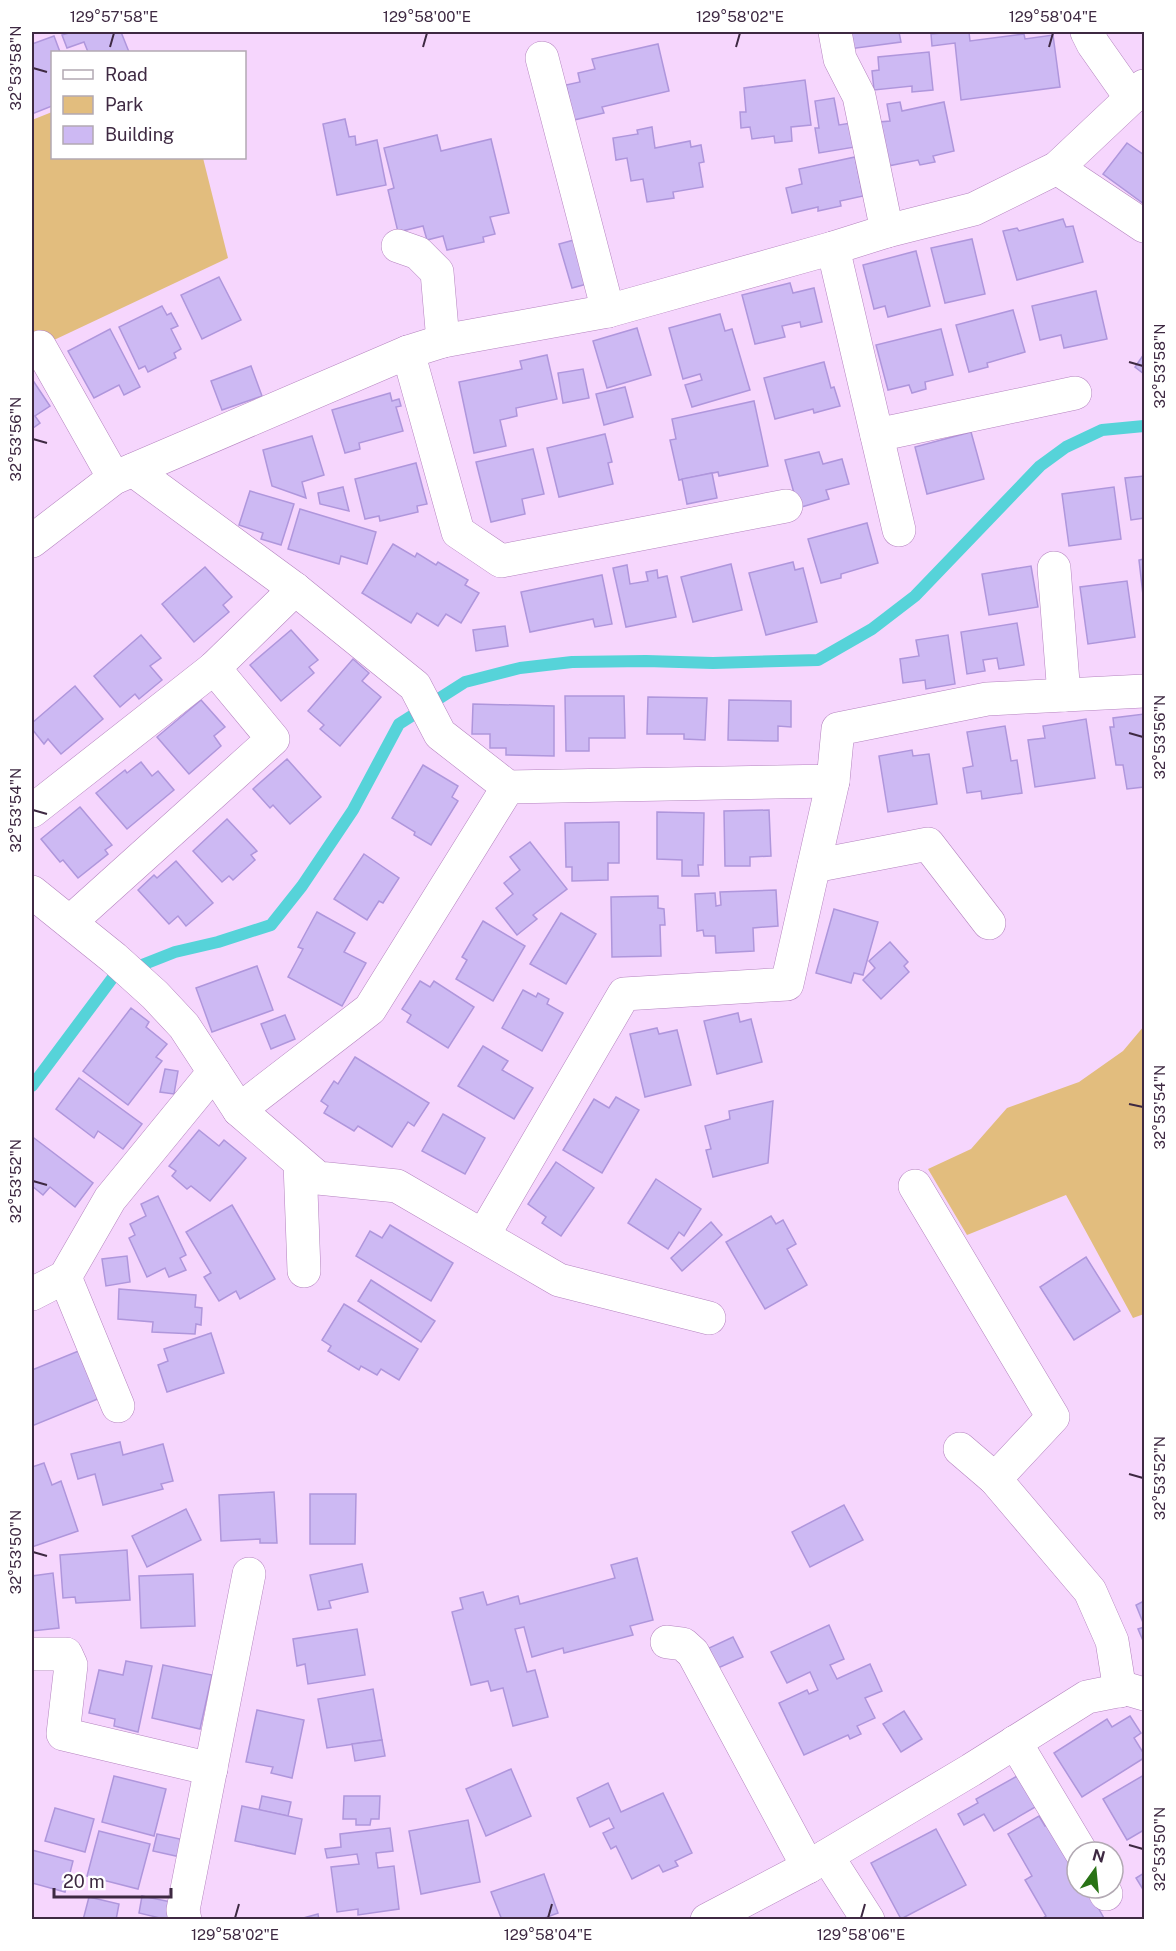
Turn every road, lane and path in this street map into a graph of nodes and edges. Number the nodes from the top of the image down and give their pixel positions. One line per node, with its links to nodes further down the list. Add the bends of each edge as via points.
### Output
1 (835, 32): 7 (street, via 840,59 859,96)
2 (1087, 32): 4 (street, via 1093,44)
3 (542, 58): 10 (street)
4 (1138, 92): 5 (street)
5 (1057, 168): 6 (street); 7 (street, via 974,209)
6 (1144, 226)
7 (887, 231): 9 (street)
8 (399, 246): 11 (street, via 418,253 436,272)
9 (833, 248): 10 (street); 15 (street)
10 (608, 311): 11 (street)
11 (443, 341): 13 (street)
12 (40, 347): 16 (street)
13 (408, 352): 16 (street); 17 (street, via 458,531 501,561)
14 (1075, 393): 15 (street)
15 (877, 435): 18 (street)
16 (123, 474): 19 (street); 21 (street)
17 (786, 506)
18 (899, 530)
19 (32, 541)
20 (1054, 568): 24 (street)
21 (295, 589): 22 (street); 26 (street, via 415,686 440,734)
22 (214, 668): 27 (street); 30 (street, via 273,739)
23 (1144, 691): 24 (street)
24 (1064, 695): 25 (street, via 987,699 838,729)
25 (834, 781): 26 (street); 28 (street)
26 (508, 787): 33 (street, via 370,1009)
27 (32, 811)
28 (814, 866): 31 (street, via 928,844); 36 (street, via 787,984 624,994)
29 (32, 891): 30 (street)
30 (70, 922): 32 (street, via 155,994 184,1026)
31 (988, 923)
32 (214, 1072): 33 (street); 38 (street, via 110,1199)
33 (239, 1110): 34 (street)
34 (300, 1163): 36 (street, via 318,1178 397,1186); 37 (street)
35 (915, 1186): 43 (street, via 1053,1417)
36 (483, 1236): 40 (street, via 560,1280)
37 (304, 1271)
38 (65, 1277): 39 (street); 41 (street)
39 (32, 1294)
40 (709, 1318)
41 (118, 1406)
42 (960, 1449): 43 (street)
43 (995, 1479): 47 (street, via 1090,1591)
44 (249, 1575): 49 (street)
45 (667, 1642): 51 (street, via 683,1644 693,1653)
46 (32, 1654): 49 (street, via 66,1654 71,1665 63,1734)
47 (1132, 1693): 48 (street, via 1087,1698)
48 (1015, 1742): 50 (street); 51 (street)
49 (211, 1769): 53 (street, via 183,1910)
50 (1074, 1840)
51 (818, 1861): 52 (street); 54 (street)
52 (724, 1916)
53 (185, 1920)
54 (868, 1920)

